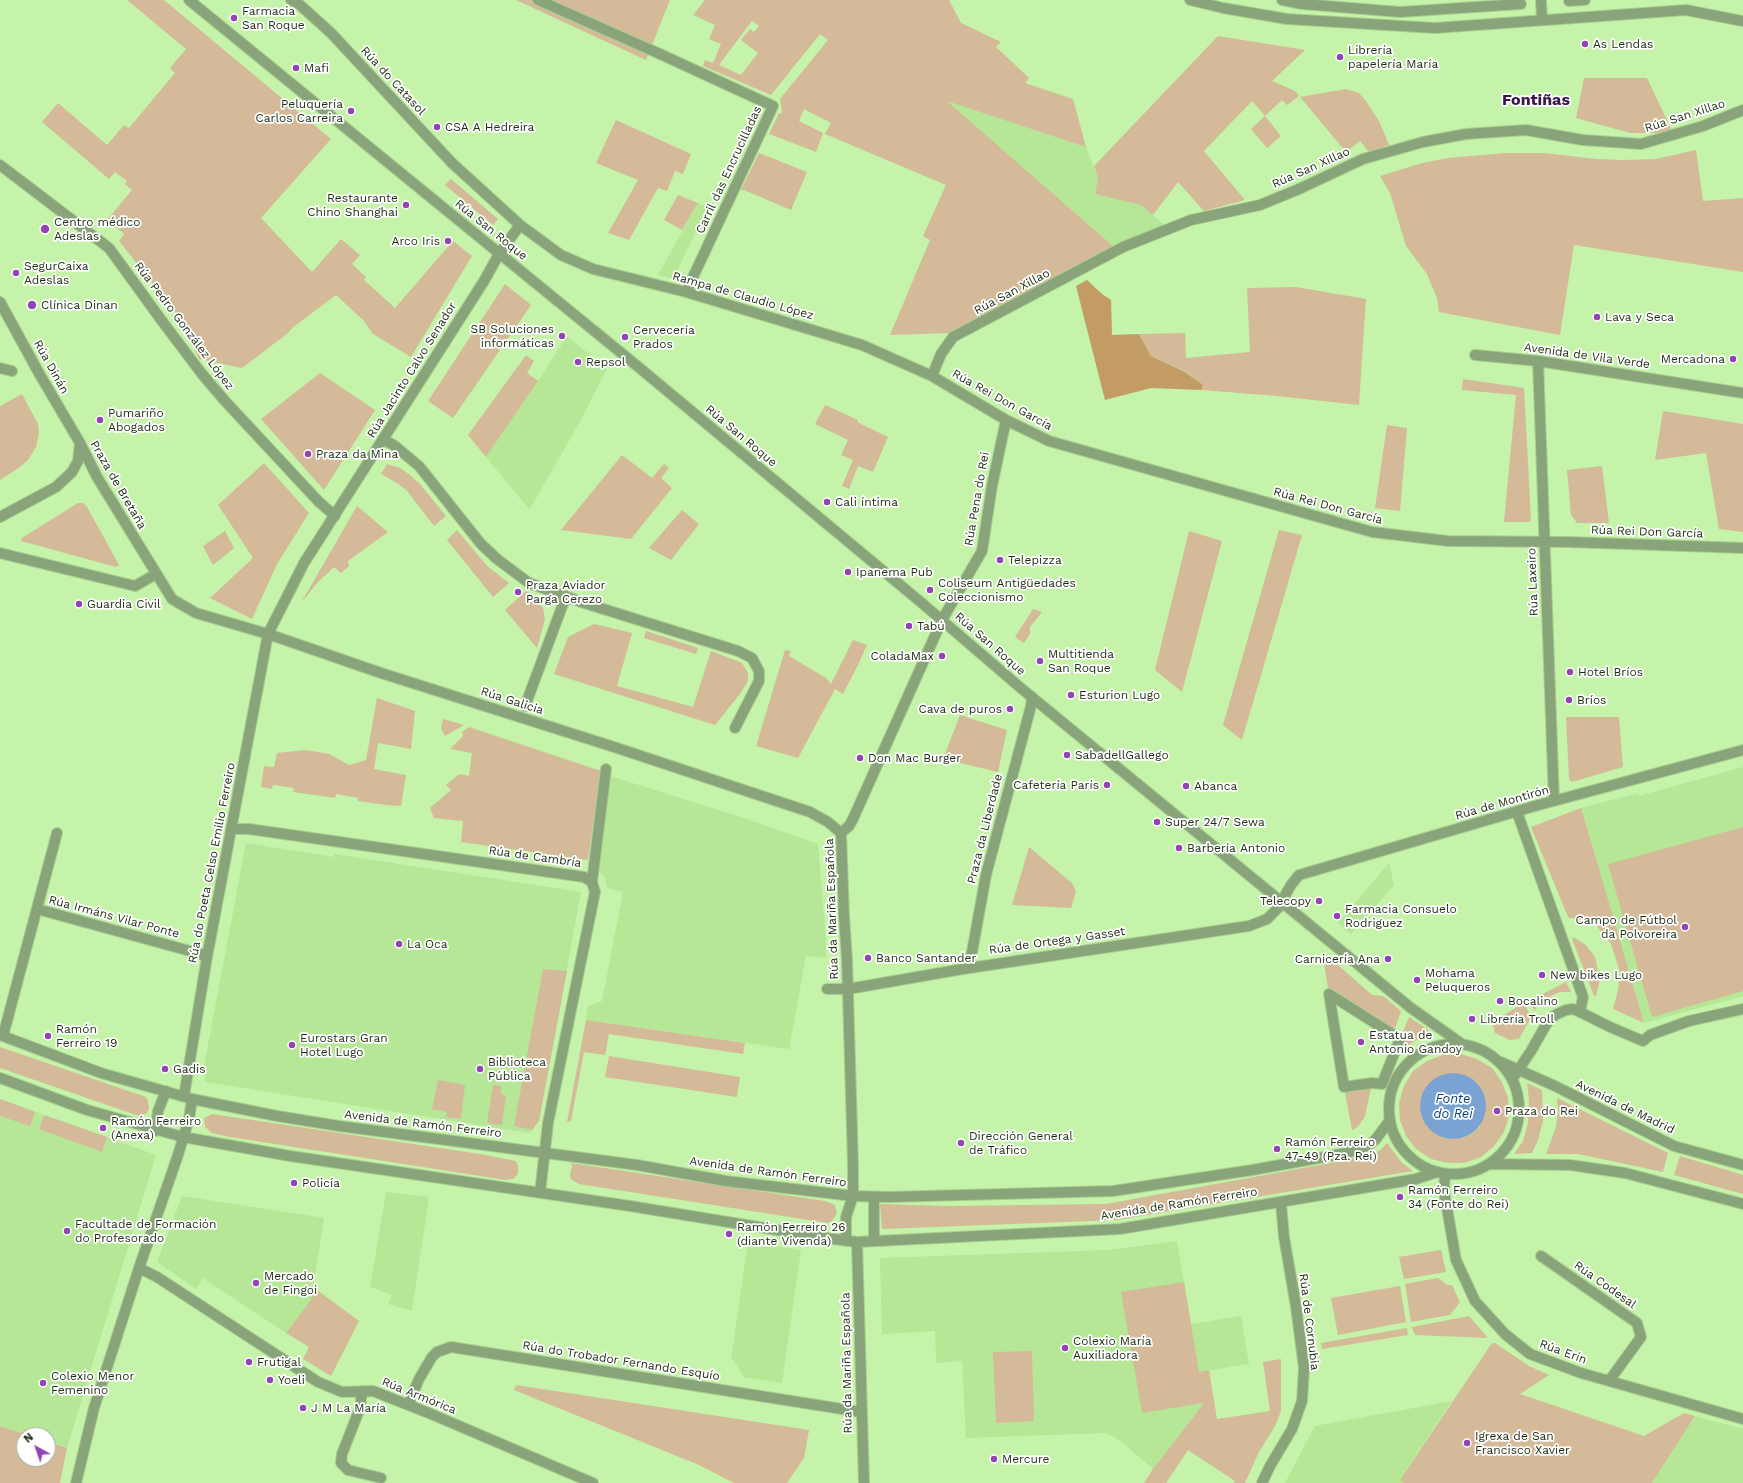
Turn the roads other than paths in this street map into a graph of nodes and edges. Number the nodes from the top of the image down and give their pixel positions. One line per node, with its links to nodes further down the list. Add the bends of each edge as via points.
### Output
1 (189, 0): 16 (street, Rúa San Roque)
2 (538, 0): 17 (street, Carril das Encrucilladas, via 773,106)
3 (1193, 0): 10 (street, via 1287,19 1427,28)
4 (1282, 0): 9 (street, via 1400,12)
5 (1541, 0): 10 (street)
6 (1585, 0): 7 (street)
7 (1569, 1)
8 (298, 2): 14 (street, Rúa do Catasol, via 331,33 452,163)
9 (1520, 4)
10 (1542, 20): 11 (street, via 1686,10)
11 (1743, 21)
12 (1743, 110): 23 (street, Rúa San Xillao, via 1703,126 1641,144 1582,140 1526,130 1466,134 1423,142 1363,159 1260,205 1191,220 1123,247 953,337 941,354)
13 (0, 165): 28 (street, Rúa Pedro González López, via 109,248 202,374 318,502)
14 (520, 225): 15 (street, Rúa do Catasol); 16 (street, Rúa Jacinto Calvo Senador)
15 (546, 244): 17 (street, Rampa de Claudio López, via 562,255 593,269)
16 (499, 254): 26 (street, Rúa Jacinto Calvo Senador); 36 (street, Rúa San Roque)
17 (686, 292): 23 (street, Rampa de Claudio López, via 862,345)
18 (0, 302): 27 (street, Rúa Dinán)
19 (1475, 355): 20 (street, Avenida de Vila Verde)
20 (1538, 361): 24 (street, Avenida de Vila Verde); 30 (street, Rúa Laxeiro)
21 (0, 368): 22 (street)
22 (12, 371)
23 (932, 376): 25 (street, Rúa Rei Don García)
24 (1743, 393)
25 (1006, 420): 30 (street, Rúa Rei Don García, via 1049,441 1372,532 1448,542); 36 (street, Rúa Pena do Rei, via 982,551)
26 (384, 439): 28 (street, Rúa Jacinto Calvo Senador); 34 (street, via 419,466 481,544 497,559 529,583)
27 (80, 443): 29 (street, Praza de Bretaña, via 78,461 72,472 56,487); 33 (street, Praza de Bretaña, via 97,477)
28 (335, 516): 37 (street, Rúa Jacinto Calvo Senador, via 304,563)
29 (0, 517)
30 (1545, 542): 31 (street, Rúa Rei Don García); 43 (street, Rúa Laxeiro)
31 (1743, 548)
32 (0, 552): 33 (street, via 135,586)
33 (156, 574): 35 (street, Praza de Bretaña)
34 (566, 596): 39 (street); 40 (street, via 738,651 752,658 760,671 758,681)
35 (172, 599): 37 (street, Rúa Galicia, via 196,613)
36 (942, 620): 38 (street, Rúa San Roque); 47 (street, Rúa da Mariña Española, via 854,819)
37 (268, 634): 45 (street, Rúa do Poeta Celso Emilio Ferreiro); 47 (street, Rúa Galicia, via 380,673 810,812)
38 (1032, 697): 49 (street, Rúa San Roque); 52 (street, Praza da Liberdade, via 986,875)
39 (524, 706)
40 (735, 728)
41 (1743, 750): 43 (street, Rúa de Montirón)
42 (606, 769): 48 (street)
43 (1554, 801): 44 (street, Rúa de Montirón)
44 (1517, 812): 49 (street, Rúa de Montirón, via 1299,875); 57 (street, via 1583,997)
45 (232, 828): 48 (street, Rúa de Cambría, via 584,877); 51 (street, Rúa do Poeta Celso Emilio Ferreiro)
46 (57, 833): 50 (street)
47 (841, 833): 54 (street, Rúa da Mariña Española)
48 (592, 882): 69 (street, Rúa de Cambría, via 595,892 548,1123)
49 (1278, 898): 52 (street, Rúa de Ortega y Gasset, via 1267,919 1249,926); 59 (street, via 1411,1008)
50 (37, 909): 51 (street, Rúa Irmáns Vilar Ponte); 58 (street)
51 (207, 957): 65 (street, Rúa do Poeta Celso Emilio Ferreiro)
52 (967, 968): 54 (street, Rúa de Ortega y Gasset)
53 (827, 989): 54 (street, Rúa de Ortega y Gasset)
54 (848, 989): 74 (street, Rúa da Mariña Española)
55 (1329, 994): 55 (street, via 1344,1087 1382,1084 1400,1039)
56 (1743, 1009): 57 (street, via 1689,1021 1650,1035 1643,1041)
57 (1580, 1012): 61 (street, via 1573,1009 1555,1015 1547,1023)
58 (1, 1035): 64 (street, Avenida de Ramón Ferreiro, via 101,1073)
59 (1462, 1044): 60 (street, via 1488,1052); 66 (street, via 1441,1045 1422,1052 1406,1064 1395,1081 1389,1100)
60 (1499, 1061): 61 (street, Avenida de Madrid); 63 (street)
61 (1519, 1070): 63 (street); 71 (street, Avenida de Madrid, via 1674,1146)
62 (0, 1078): 67 (street, Avenida de Ramón Ferreiro, via 87,1110)
63 (1513, 1078): 70 (street, via 1520,1113 1515,1133 1504,1150)
64 (166, 1090): 65 (street, Avenida de Ramón Ferreiro); 67 (street, via 158,1111)
65 (188, 1097): 68 (street, Rúa do Poeta Celso Emilio Ferreiro, via 189,1119); 69 (street, Avenida de Ramón Ferreiro, via 339,1126)
66 (1390, 1120): 72 (street, via 1395,1138 1406,1153 1420,1165); 75 (street, Avenida de Ramón Ferreiro, via 1369,1145 1347,1153 1121,1190)
67 (156, 1131): 68 (street, Avenida de Ramón Ferreiro)
68 (183, 1137): 73 (street, Avenida de Ramón Ferreiro, via 290,1156); 82 (street, Rúa do Poeta Celso Emilio Ferreiro)
69 (545, 1152): 73 (street, Rúa de Cambría); 74 (street, Avenida de Ramón Ferreiro, via 726,1181)
70 (1490, 1164): 72 (street, via 1468,1173); 77 (street, via 1570,1165 1626,1173)
71 (1743, 1166)
72 (1441, 1173): 76 (street, Avenida de Ramón Ferreiro); 83 (street, Rúa Erín, via 1456,1260 1475,1300 1505,1334 1530,1354)
73 (540, 1193): 78 (street, Avenida de Ramón Ferreiro)
74 (853, 1196): 75 (street, Avenida de Ramón Ferreiro); 78 (street, Avenida de Ramón Ferreiro, via 846,1217)
75 (874, 1197): 79 (street)
76 (1281, 1203): 79 (street, Avenida de Ramón Ferreiro, via 1256,1205 1120,1229); 92 (street, Rúa de Cornubia, via 1304,1368 1302,1401 1292,1429)
77 (1743, 1204)
78 (846, 1240): 80 (street, Avenida de Ramón Ferreiro)
79 (874, 1241): 80 (street, Avenida de Ramón Ferreiro)
80 (858, 1242): 86 (street, Rúa da Mariña Española)
81 (1541, 1256): 83 (street, Rúa Codesal, via 1637,1323 1641,1337)
82 (139, 1268): 84 (street, Rúa Armórica, via 157,1277 318,1382 342,1392); 89 (street, Rúa do Poeta Celso Emilio Ferreiro, via 94,1408)
83 (1609, 1381): 87 (street, Rúa Erín)
84 (362, 1392): 85 (street, Rúa Armórica, via 373,1391); 88 (street, via 360,1408 342,1454 342,1463 348,1470)
85 (408, 1404): 86 (street, Rúa do Trobador Fernando Esquío, via 432,1357 437,1352 451,1347); 90 (street, Rúa Armórica)
86 (861, 1412): 91 (street, Rúa da Mariña Española)
87 (1743, 1419)
88 (381, 1478)
89 (76, 1483)
90 (593, 1483)
91 (864, 1483)
92 (1262, 1483)

